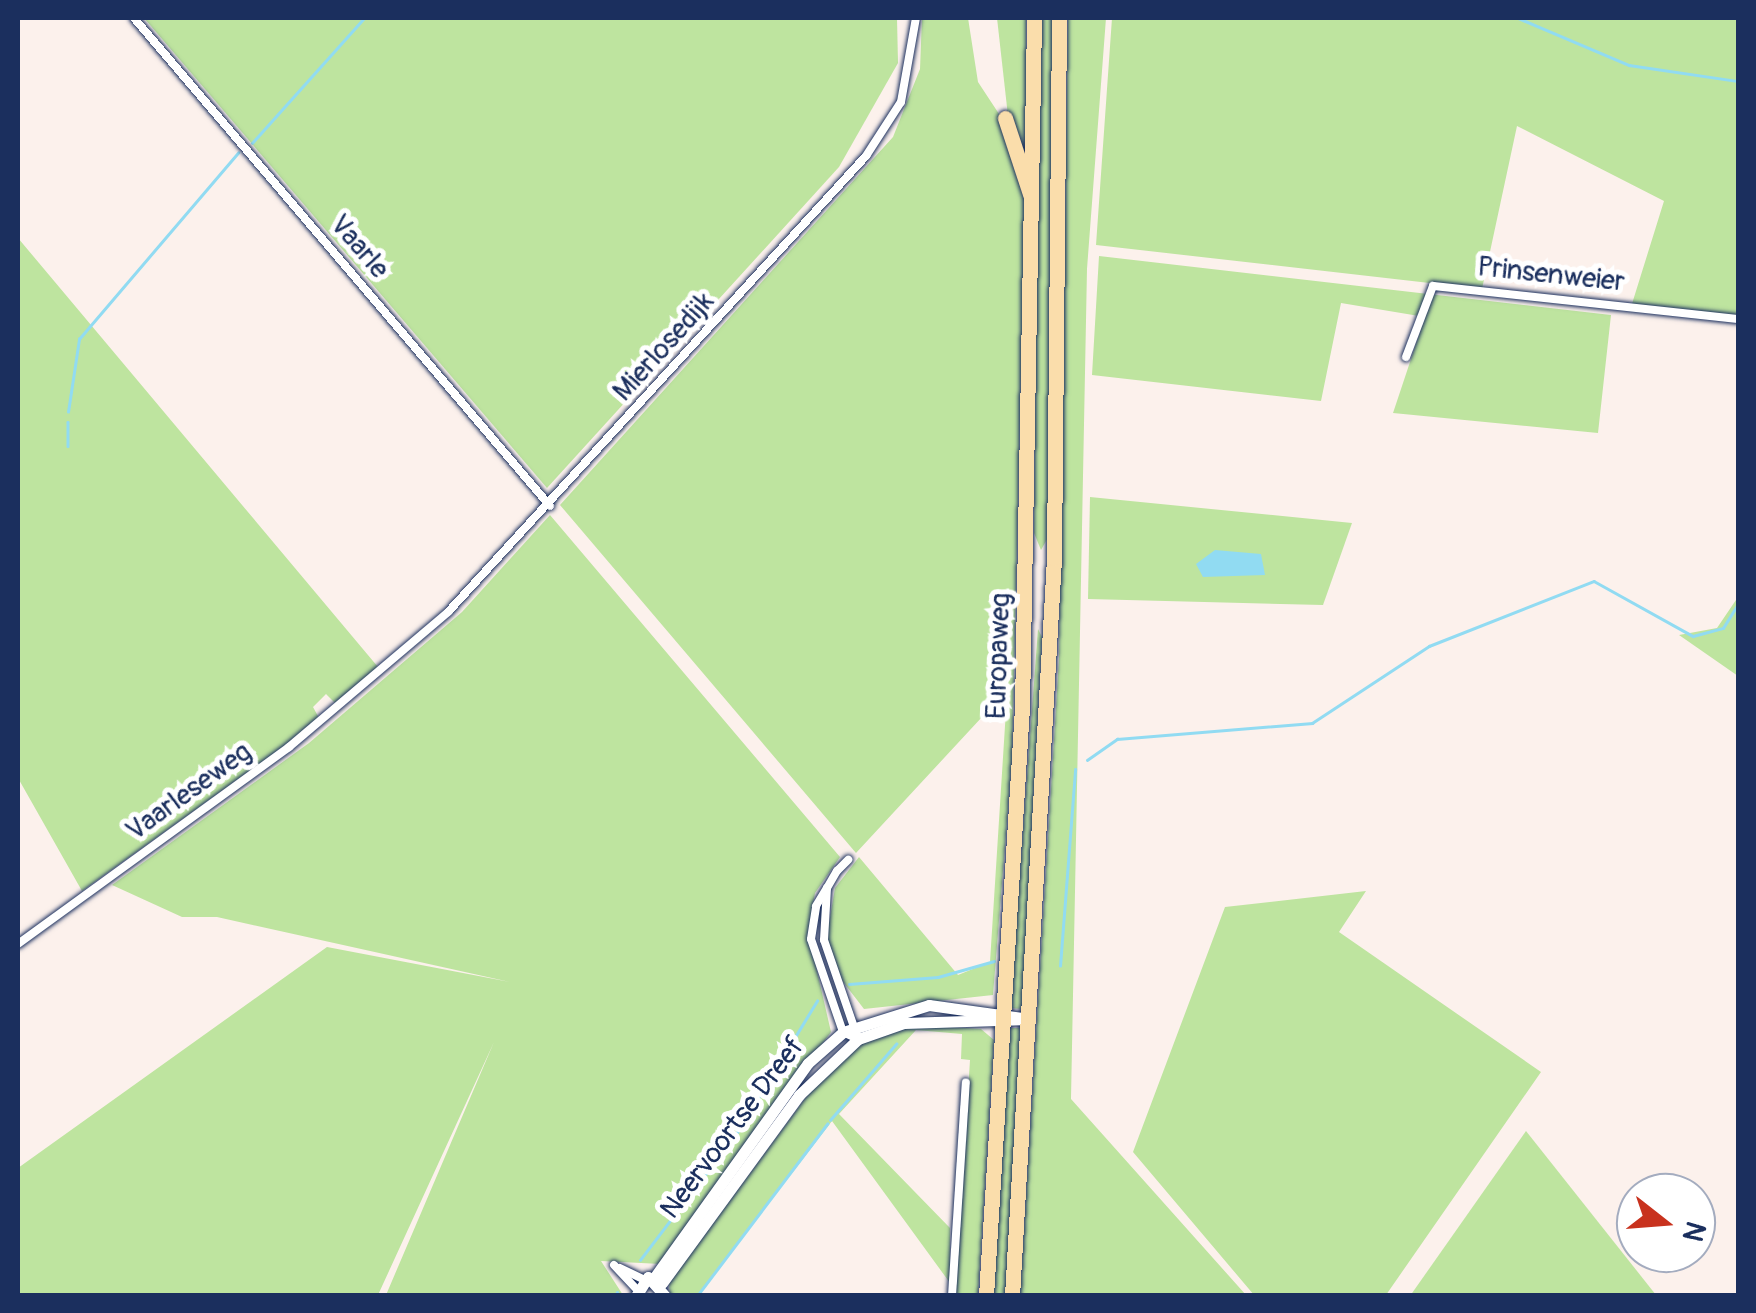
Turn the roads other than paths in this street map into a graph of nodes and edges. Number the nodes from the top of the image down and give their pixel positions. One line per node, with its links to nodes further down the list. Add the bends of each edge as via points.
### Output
1 (134, 18): 9 (street, Vaarle)
2 (916, 18): 9 (street, Mierlosedijk, via 910,76 889,125)
3 (1034, 18): 6 (highway, Europaweg)
4 (1059, 18): 15 (highway, Europaweg, via 1054,558)
5 (1005, 118): 6 (highway)
6 (1035, 207): 14 (highway, Europaweg)
7 (1738, 319): 8 (street, Prinsenweier, via 1433,286)
8 (1406, 357)
9 (550, 506): 10 (street, Mierlosedijk)
10 (381, 669): 13 (street, Vaarleseweg)
11 (848, 860): 12 (street)
12 (827, 888): 16 (street, via 830,966); 17 (street, via 810,939)
13 (18, 944)
14 (1004, 1017): 15 (street, Neervoortse Dreef); 16 (street, Neervoortse Dreef, via 928,1004); 18 (street, Neervoortse Dreef, via 921,1021); 22 (highway, Europaweg)
15 (1030, 1019): 23 (highway, Europaweg)
16 (858, 1022): 17 (street, Neervoortse Dreef); 18 (street)
17 (843, 1032): 18 (street); 20 (street, Neervoortse Dreef, via 808,1063)
18 (858, 1038): 20 (street, Neervoortse Dreef, via 807,1085)
19 (966, 1082): 21 (street)
20 (650, 1287)
21 (952, 1296)
22 (986, 1296)
23 (1012, 1296)

